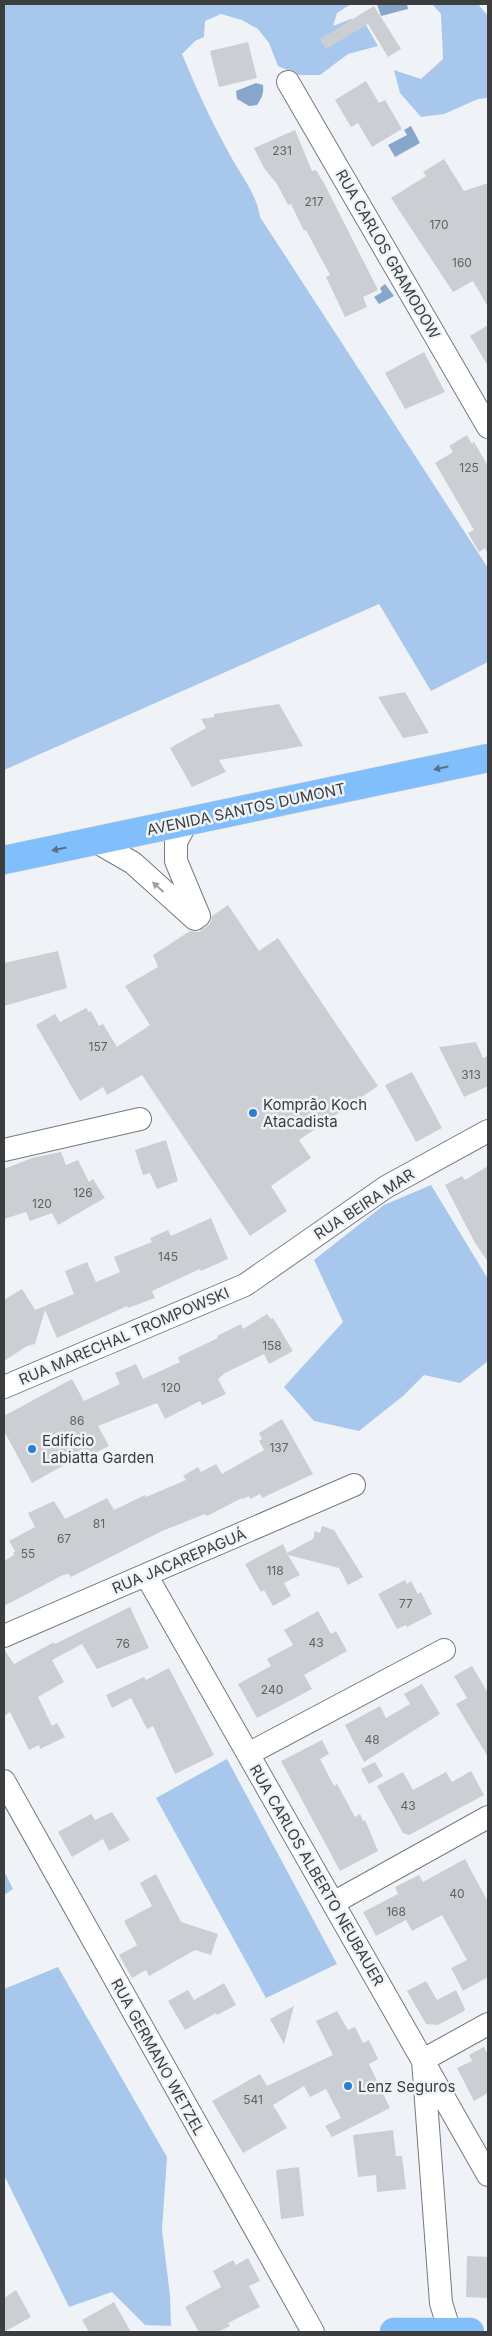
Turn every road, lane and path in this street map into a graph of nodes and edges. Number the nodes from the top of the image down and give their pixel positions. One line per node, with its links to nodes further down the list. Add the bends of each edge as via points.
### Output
1 (288, 82): 2 (street, RUA CARLOS GRAMODOW)
2 (488, 427)
3 (488, 758): 4 (main road, AVENIDA SANTOS DUMONT, one-way to 4)
4 (188, 822): 5 (main road, AVENIDA SANTOS DUMONT); 5 (street, one-way to 5, via 176,842 176,861 197,918 133,864)
5 (95, 841): 6 (main road, AVENIDA SANTOS DUMONT, one-way to 6)
6 (4, 860)
7 (140, 1119): 9 (street)
8 (488, 1131): 10 (street, RUA BEIRA MAR, via 386,1187)
9 (4, 1150)
10 (245, 1284): 11 (street, RUA MARECHAL TROMPOWSKI)
11 (4, 1387)
12 (354, 1485): 13 (street, RUA JACAREPAGUÁ)
13 (146, 1575): 14 (street, RUA JACAREPAGUÁ); 16 (street, RUA CARLOS ALBERTO NEUBAUER)
14 (4, 1636)
15 (444, 1650): 16 (street)
16 (248, 1754): 19 (street, RUA CARLOS ALBERTO NEUBAUER)
17 (4, 1781): 23 (street, RUA GERMANO WETZEL)
18 (488, 1817): 19 (street)
19 (333, 1902): 21 (street, RUA CARLOS ALBERTO NEUBAUER)
20 (488, 2024): 21 (street)
21 (423, 2060): 22 (street, RUA CARLOS ALBERTO NEUBAUER); 25 (street, via 441,2304)
22 (488, 2175)
23 (313, 2332)
24 (394, 2332): 25 (main road)
25 (452, 2332)

